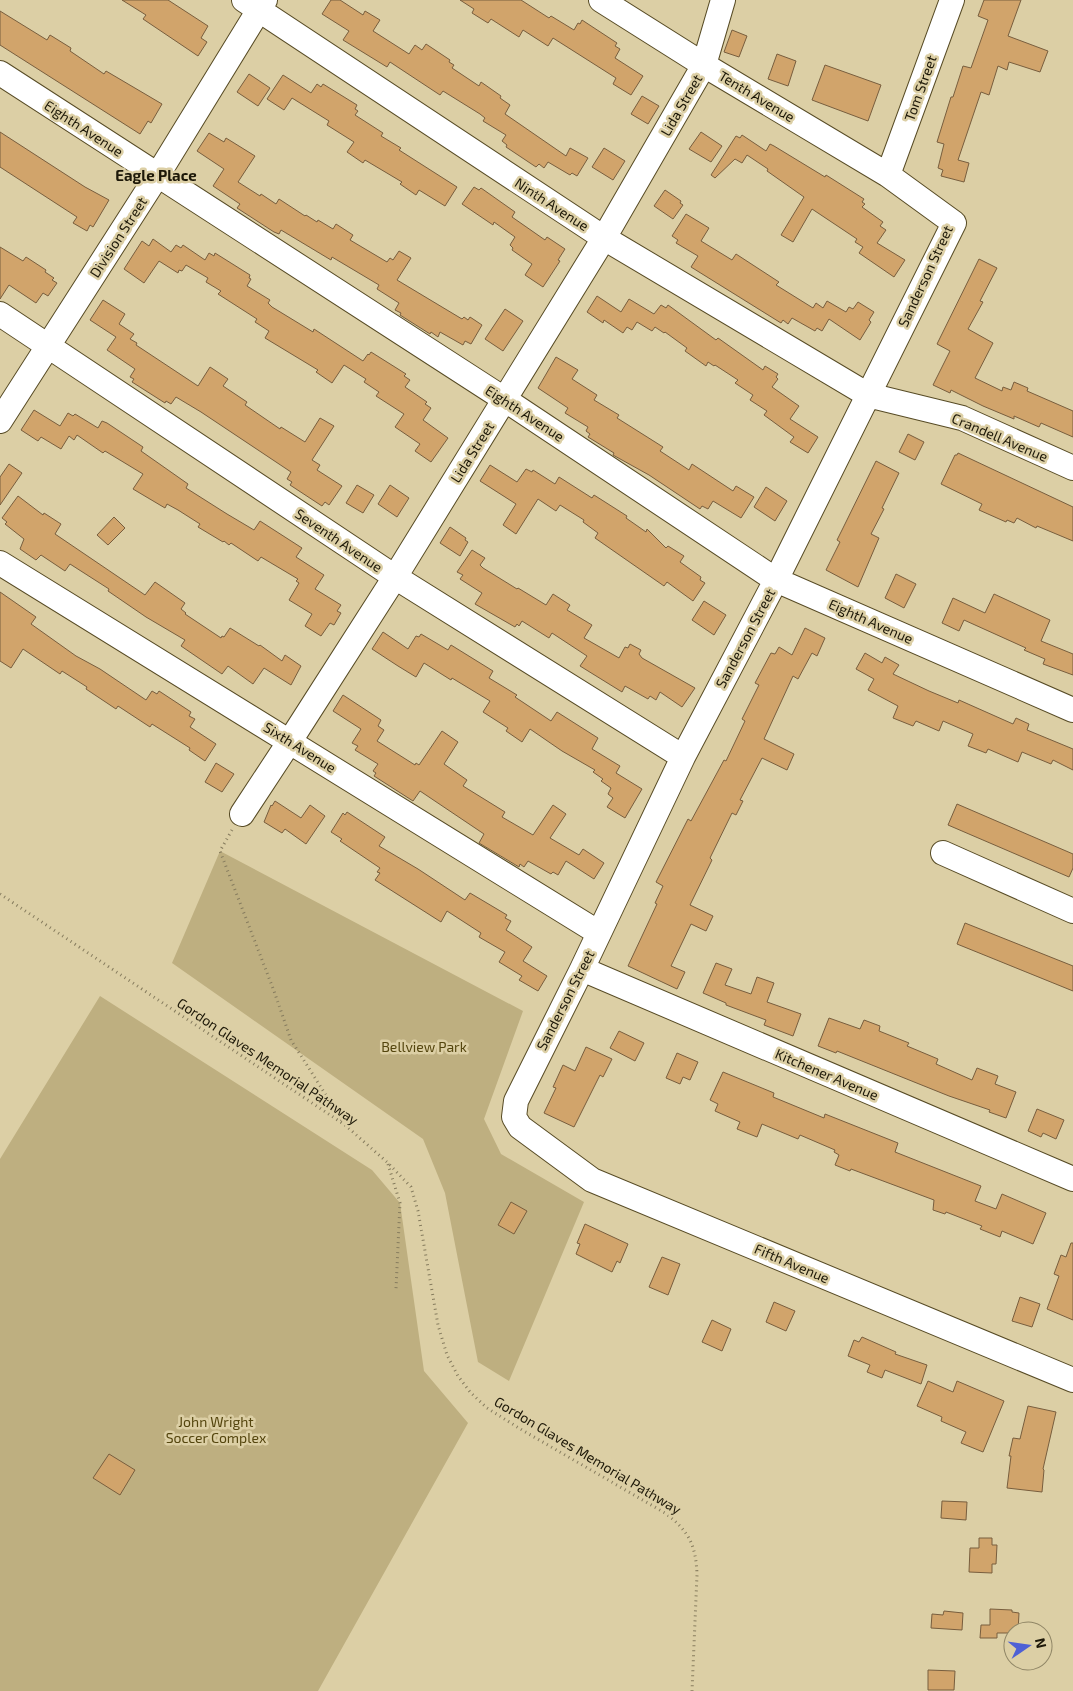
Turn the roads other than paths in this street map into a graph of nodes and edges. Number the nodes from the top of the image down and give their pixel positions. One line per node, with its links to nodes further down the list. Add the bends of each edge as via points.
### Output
1 (601, 0): 5 (street, Tenth Avenue)
2 (723, 0): 5 (street, Lida Street)
3 (952, 0): 7 (street, Tom Street)
4 (256, 3): 8 (street, Division Street); 9 (street, Ninth Avenue)
5 (704, 65): 7 (street, Tenth Avenue); 9 (street, Lida Street)
6 (0, 73): 8 (street, Eighth Avenue)
7 (888, 175): 12 (street, Sanderson Street, via 954,223)
8 (157, 176): 11 (street, Division Street); 13 (street, Eighth Avenue)
9 (604, 238): 12 (street, Ninth Avenue); 13 (street, Lida Street)
10 (0, 314): 11 (street, Seventh Avenue)
11 (49, 346): 14 (street, Division Street); 17 (street, Seventh Avenue)
12 (868, 395): 15 (street, Crandell Avenue, via 962,418); 18 (street, Sanderson Street)
13 (504, 399): 17 (street, Lida Street); 18 (street, Eighth Avenue)
14 (0, 421)
15 (1073, 468)
16 (0, 563): 20 (street, Sixth Avenue)
17 (395, 577): 20 (street, Lida Street); 21 (street, Seventh Avenue)
18 (776, 580): 19 (street, Eighth Avenue); 21 (street, Sanderson Street)
19 (1073, 710)
20 (290, 741): 22 (street, Lida Street); 25 (street, Sixth Avenue)
21 (683, 757): 25 (street, Sanderson Street)
22 (242, 814)
23 (943, 853): 24 (street)
24 (1073, 911)
25 (599, 933): 26 (street, Sanderson Street)
26 (582, 969): 27 (street, Sanderson Street, via 516,1101 514,1117); 28 (street, Kitchener Avenue)
27 (520, 1127): 29 (street, Fifth Avenue, via 592,1180)
28 (1073, 1179)
29 (1073, 1380)

